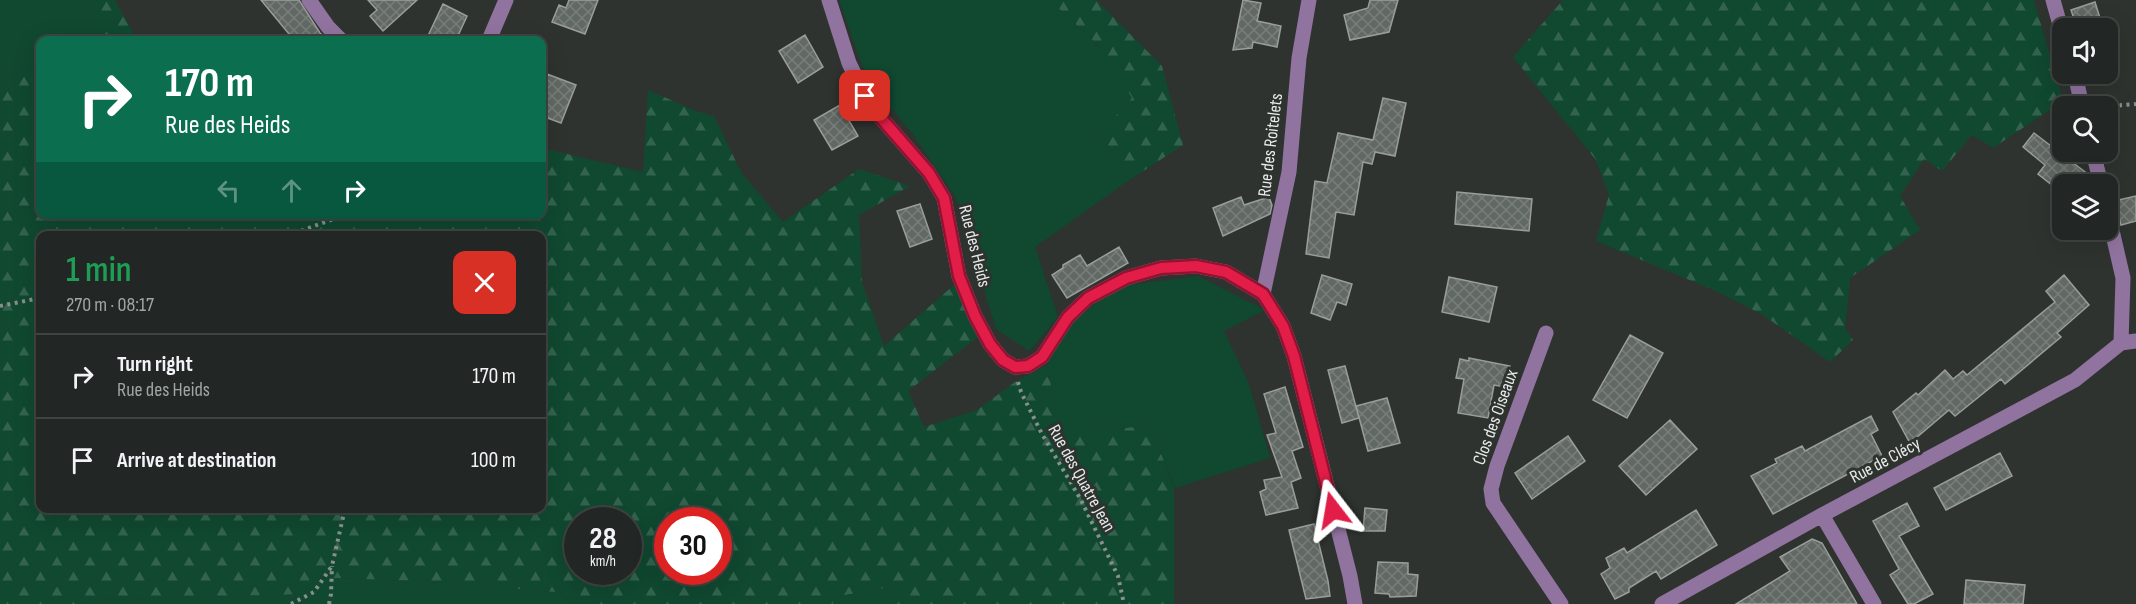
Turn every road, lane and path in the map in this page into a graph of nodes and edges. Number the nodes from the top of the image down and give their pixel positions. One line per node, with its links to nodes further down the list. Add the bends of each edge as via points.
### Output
1 (309, 0): 7 (street)
2 (506, 0): 8 (street)
3 (829, 0): 19 (street, Rue des Heids, via 849,63 865,96 929,173 944,198 959,276 975,316 990,344)
4 (1309, 0): 14 (street, Rue des Roitelets, via 1299,58 1289,172)
5 (2053, 0): 6 (street)
6 (2058, 18)
7 (337, 36)
8 (491, 36)
9 (2136, 104): 10 (path)
10 (2118, 108)
11 (333, 219): 12 (path)
12 (301, 231)
13 (2114, 240): 18 (street, via 2123,278)
14 (1263, 294): 19 (street, via 1226,272 1196,266 1126,278 1088,298 1068,317 1042,357 1028,366); 26 (street, via 1283,326 1294,356)
15 (36, 299): 16 (path)
16 (0, 306)
17 (1546, 333): 27 (street, Clos des Oiseaux, via 1491,489 1493,503)
18 (2128, 342): 21 (street, Rue de Clécy, via 2075,380)
19 (1015, 367): 25 (path, Rue des Quatre Jean, via 1021,392 1118,576)
20 (344, 513): 22 (path)
21 (1822, 515): 28 (street, Rue de Clécy); 29 (street)
22 (332, 566): 23 (path, via 314,592); 24 (path)
23 (291, 604)
24 (328, 604)
25 (1124, 604)
26 (1355, 604)
27 (1561, 604)
28 (1662, 604)
29 (1874, 604)

